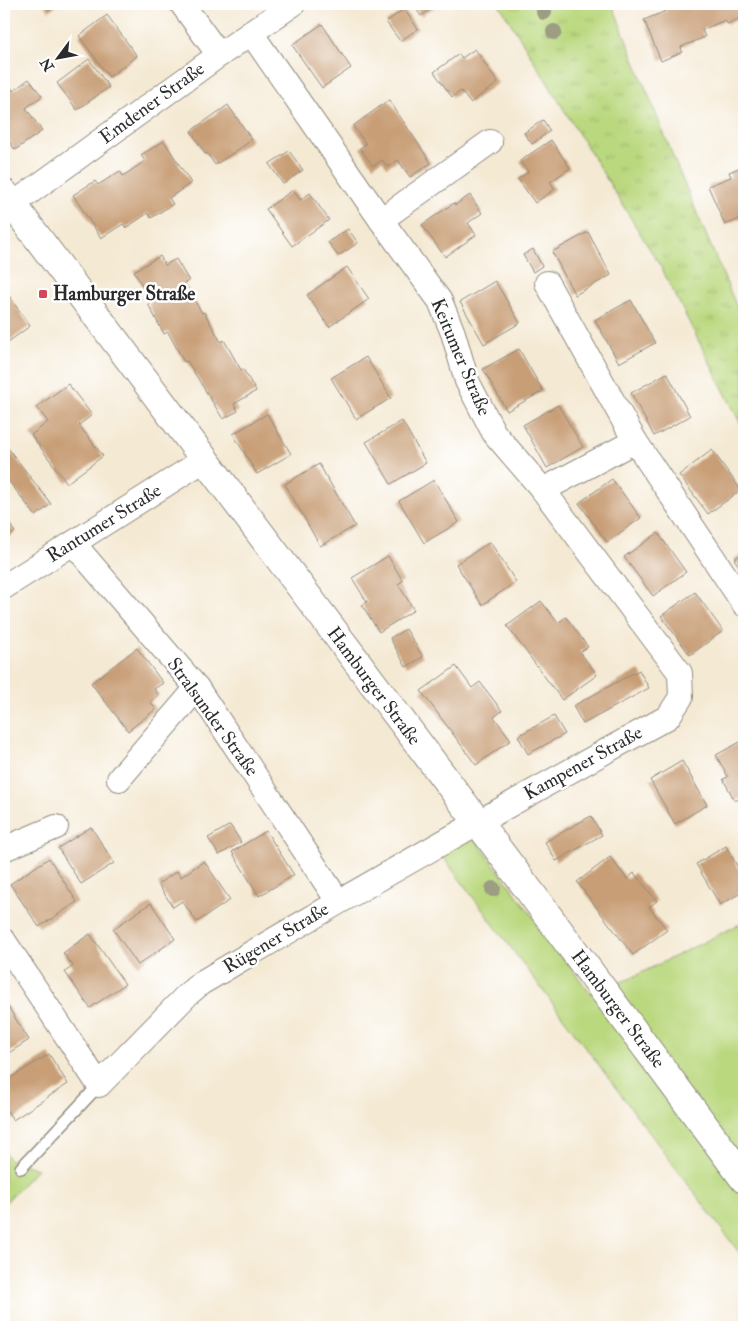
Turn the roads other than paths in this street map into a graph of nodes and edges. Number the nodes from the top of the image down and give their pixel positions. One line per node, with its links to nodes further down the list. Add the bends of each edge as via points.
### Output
1 (182, 4): 4 (street)
2 (293, 4): 3 (street, Emdener Straße)
3 (251, 33): 4 (street, Emdener Straße); 7 (street, Keitumer Straße)
4 (219, 55): 6 (street, Emdener Straße)
5 (490, 142): 7 (street)
6 (8, 199): 10 (street, Hamburger Straße)
7 (381, 220): 11 (street, Keitumer Straße, via 440,301 467,381 494,433)
8 (547, 283): 9 (street)
9 (635, 441): 11 (street); 14 (street)
10 (204, 460): 12 (street, Rantumer Straße); 18 (street, Hamburger Straße)
11 (543, 490): 16 (street, Keitumer Straße, via 680,673)
12 (73, 543): 13 (street, Rantumer Straße); 15 (street, Stralsunder Straße)
13 (4, 587)
14 (744, 604)
15 (197, 688): 17 (street); 21 (street, Stralsunder Straße)
16 (681, 697): 18 (street, Kampener Straße, via 668,717)
17 (119, 779)
18 (477, 822): 21 (street, Rügener Straße); 25 (street, Hamburger Straße)
19 (56, 827): 20 (street)
20 (4, 849)
21 (338, 901): 23 (street, Rügener Straße, via 201,983)
22 (4, 941): 23 (street)
23 (99, 1085): 24 (lane)
24 (21, 1168)
25 (744, 1178)

